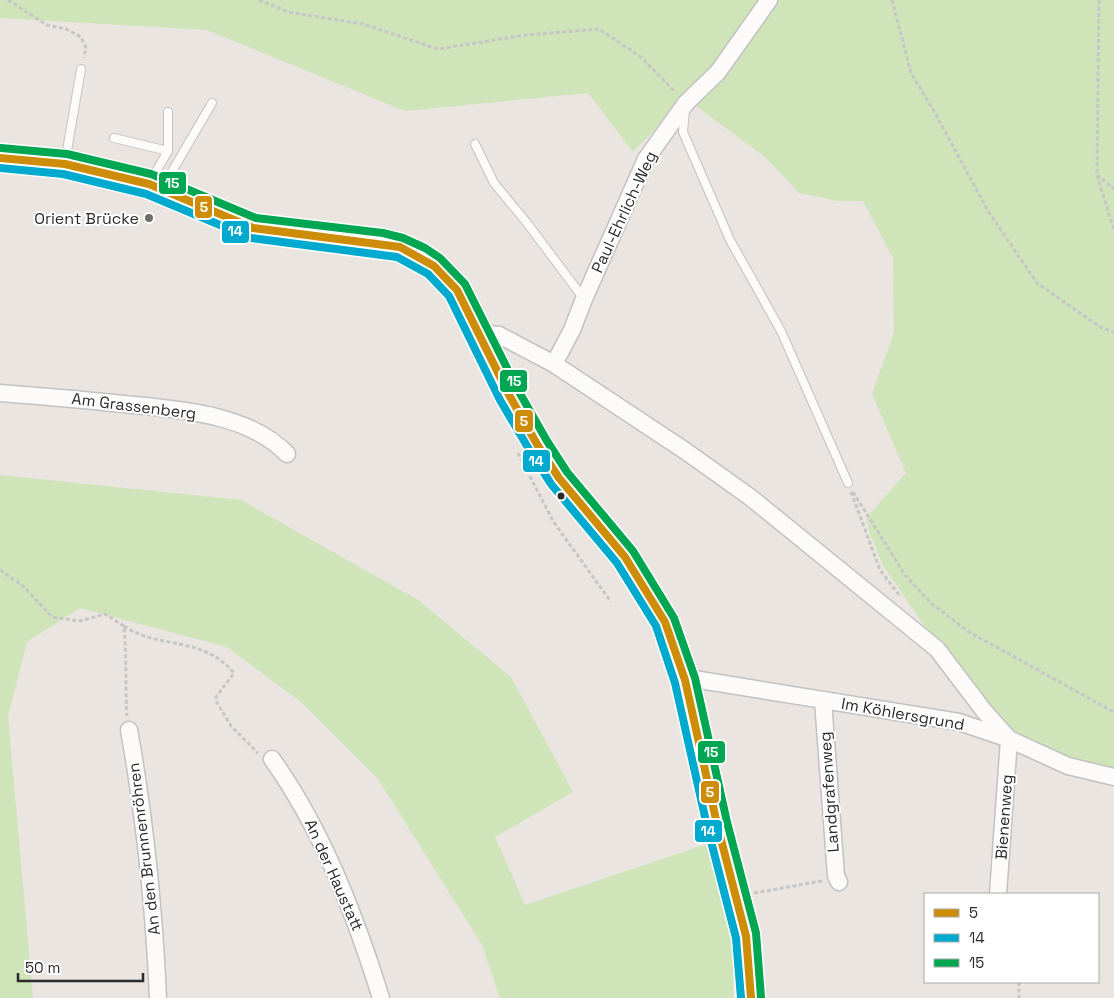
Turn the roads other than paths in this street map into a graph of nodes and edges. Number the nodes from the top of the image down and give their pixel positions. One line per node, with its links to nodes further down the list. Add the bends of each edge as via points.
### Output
1 (769, 0): 4 (street, Paul-Ehrlich-Weg, via 718,72)
2 (81, 68): 10 (lane)
3 (212, 103): 11 (lane)
4 (686, 103): 12 (street, Paul-Ehrlich-Weg, via 646,159); 17 (lane, via 683,132 730,240 781,331)
5 (168, 112): 8 (lane)
6 (114, 138): 8 (lane)
7 (475, 144): 12 (lane, via 494,183)
8 (168, 151): 11 (lane)
9 (0, 158): 10 (main road)
10 (65, 164): 11 (main road)
11 (155, 186): 13 (main road, via 233,222 254,228 382,243 406,250 434,266 450,282)
12 (584, 299): 14 (street, Paul-Ehrlich-Weg)
13 (480, 333): 14 (street, via 499,334); 18 (main road, via 534,440 559,478 625,557 665,622)
14 (554, 364): 21 (street, via 750,497 924,637)
15 (0, 393): 16 (street, Am Grassenberg, via 193,411 254,430 275,441)
16 (287, 454)
17 (848, 483)
18 (685, 680): 19 (street, Im Köhlersgrund); 28 (main road, via 746,936)
19 (823, 700): 21 (street, Im Köhlersgrund, via 960,722); 24 (street, Landgrafenweg, via 836,876)
20 (129, 730): 26 (street, An den Brunnenröhren, via 155,918)
21 (1009, 739): 23 (street, Im Köhlersgrund, via 1068,766); 25 (street, Bienenweg)
22 (272, 759): 27 (street, An der Haustatt, via 296,793 330,863 362,936)
23 (1114, 777)
24 (832, 881)
25 (998, 893)
26 (158, 998)
27 (381, 998)
28 (751, 998)

